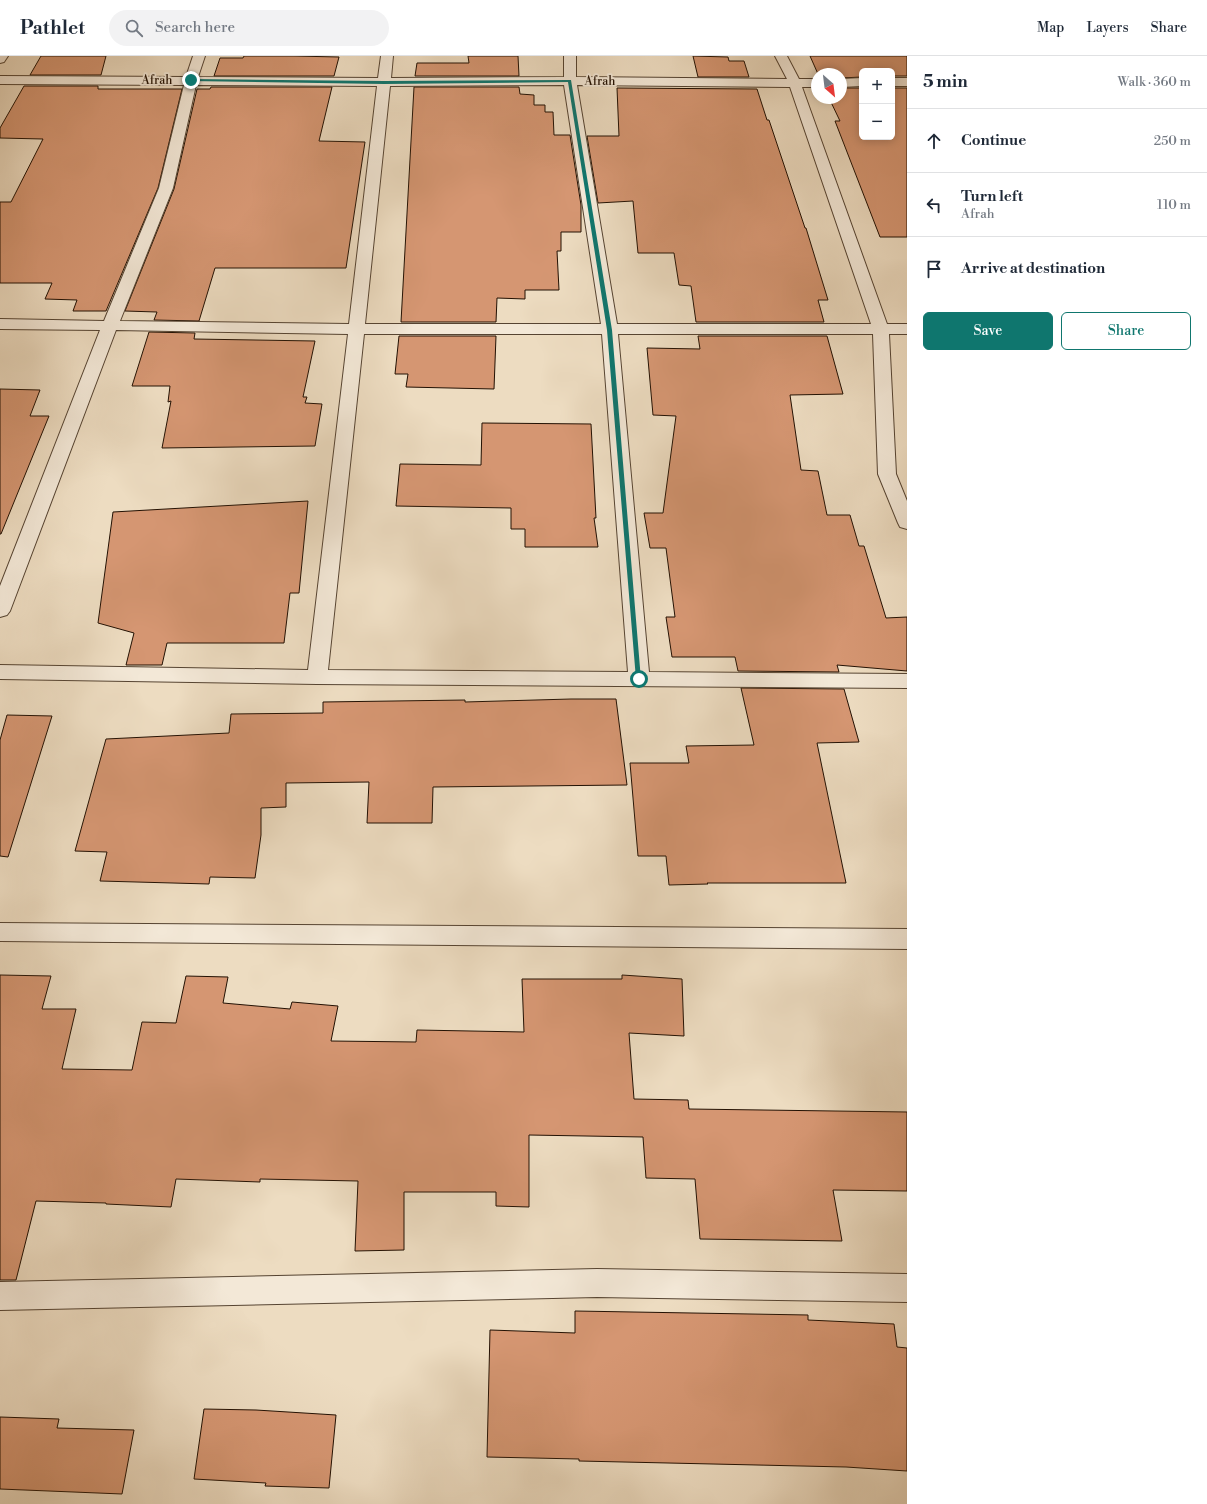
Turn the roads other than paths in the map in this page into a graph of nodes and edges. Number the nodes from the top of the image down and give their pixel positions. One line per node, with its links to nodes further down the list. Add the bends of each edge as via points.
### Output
1 (2, 56): 6 (street)
2 (199, 56): 8 (street)
3 (388, 56): 10 (street)
4 (570, 56): 9 (street)
5 (781, 56): 14 (street)
6 (0, 59)
7 (0, 80): 8 (street, Afrah)
8 (191, 80): 10 (street, Afrah); 18 (street, via 166,188)
9 (570, 81): 10 (street, Afrah); 14 (street, Afrah); 21 (street)
10 (384, 82): 19 (street)
11 (859, 82): 16 (street)
12 (895, 82): 13 (street)
13 (907, 82)
14 (795, 83): 15 (street, Afrah); 22 (street)
15 (811, 83)
16 (847, 83)
17 (0, 324): 18 (street)
18 (110, 325): 19 (street); 24 (street)
19 (358, 329): 21 (street); 26 (street)
20 (907, 329): 22 (street)
21 (610, 330): 22 (street); 27 (street)
22 (881, 330): 23 (street, via 887,474)
23 (907, 523)
24 (0, 611)
25 (0, 672): 26 (street)
26 (317, 677): 27 (street)
27 (639, 679): 28 (street)
28 (907, 681)
29 (0, 932): 30 (street)
30 (907, 939)
31 (907, 1288): 32 (street, via 597,1283)
32 (0, 1296)

